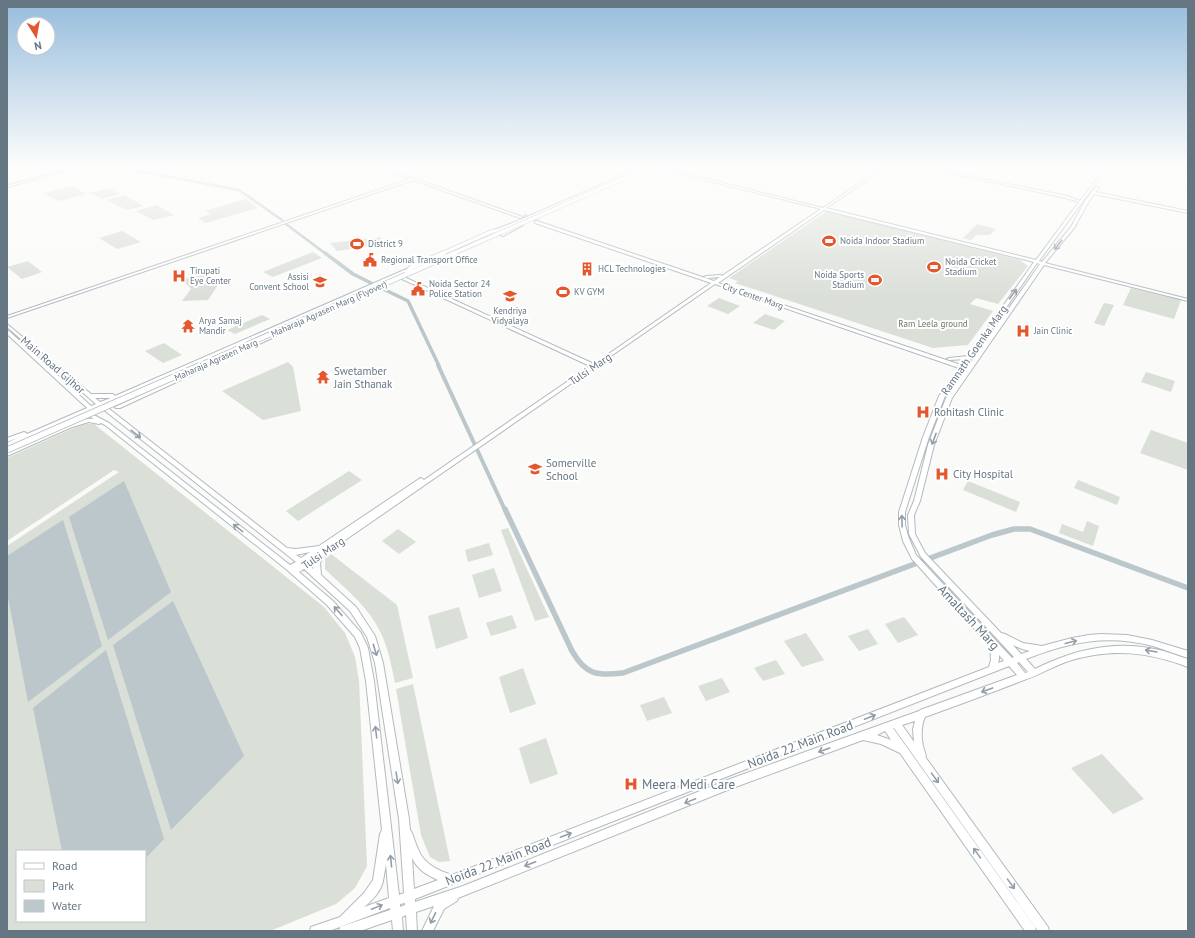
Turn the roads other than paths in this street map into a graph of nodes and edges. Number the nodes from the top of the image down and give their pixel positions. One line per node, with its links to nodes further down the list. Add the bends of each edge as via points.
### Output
1 (318, 211): 35 (street)
2 (320, 211): 35 (street)
3 (503, 211): 13 (street)
4 (508, 211): 13 (street)
5 (540, 211): 13 (street)
6 (550, 211): 28 (street, Maharaja Agrasen Marg (Flyover), bridge)
7 (556, 211): 14 (street, Maharaja Agrasen Marg)
8 (818, 211): 31 (street, Tulsi Marg)
9 (833, 211): 24 (street, via 1019,257)
10 (833, 211): 25 (street)
11 (1075, 211): 16 (street)
12 (1082, 211): 18 (street)
13 (524, 217): 21 (street); 48 (street)
14 (537, 220): 15 (street, Maharaja Agrasen Marg); 23 (street)
15 (529, 222): 17 (street, Maharaja Agrasen Marg); 23 (street, via 618,252)
16 (1065, 224): 18 (street); 19 (street)
17 (521, 225): 22 (street, Maharaja Agrasen Marg); 28 (street, bridge, via 426,268)
18 (1074, 225): 20 (street)
19 (1062, 228): 20 (street); 24 (street)
20 (1070, 230): 26 (street, one-way to 26)
21 (491, 233): 22 (street); 28 (street, bridge, via 412,267); 32 (street, Maharaja Agrasen Marg, via 378,283)
22 (496, 236): 29 (street, Maharaja Agrasen Marg)
23 (637, 255): 30 (street)
24 (1041, 256): 26 (street)
25 (1019, 258): 26 (street); 27 (street)
26 (1041, 263): 27 (street, Ramnath Goenka Marg); 33 (street); 45 (street, Ramnath Goenka Marg)
27 (1032, 268): 39 (street, Ramnath Goenka Marg, one-way to 27)
28 (409, 273): 61 (street, Maharaja Agrasen Marg (Flyover), bridge); 62 (street, Maharaja Agrasen Marg (Flyover), bridge)
29 (403, 278): 32 (street, Maharaja Agrasen Marg, bridge, via 376,290); 42 (street)
30 (706, 280): 31 (street, Tulsi Marg); 31 (street); 42 (street, Tulsi Marg)
31 (717, 280): 40 (street, City Center Marg); 40 (street, City Center Marg); 42 (street, Tulsi Marg)
32 (369, 290): 34 (street, Maharaja Agrasen Marg); 36 (street, Maharaja Agrasen Marg); 52 (street)
33 (1188, 300)
34 (306, 314): 36 (street); 41 (street, Maharaja Agrasen Marg)
35 (7, 316)
36 (313, 318): 43 (street, Maharaja Agrasen Marg)
37 (7, 325): 47 (street, Main Road Gijhor)
38 (7, 332): 49 (street, Main Road Gijhor)
39 (968, 357): 40 (street); 44 (street, Ramnath Goenka Marg)
40 (949, 361): 44 (street); 44 (street, City Center Marg)
41 (192, 364): 43 (street); 46 (street, Maharaja Agrasen Marg)
42 (593, 365): 67 (street, Tulsi Marg)
43 (199, 368): 50 (street, Maharaja Agrasen Marg)
44 (961, 368): 45 (street, City Center Marg); 64 (street, Ramnath Goenka Marg, via 939,401)
45 (970, 368): 65 (street, Ramnath Goenka Marg, one-way to 65, via 949,398 932,445)
46 (123, 394): 48 (street); 51 (street, Maharaja Agrasen Marg)
47 (89, 396): 48 (street); 51 (street, Main Road Gijhor)
48 (114, 396)
49 (81, 399): 54 (street, Main Road Gijhor); 55 (street, via 77,411)
50 (128, 399): 52 (street); 53 (street, Maharaja Agrasen Marg)
51 (99, 404): 54 (street, Maharaja Agrasen Marg)
52 (118, 407): 56 (street)
53 (106, 409): 54 (street, Maharaja Agrasen Marg); 56 (street)
54 (91, 412): 55 (street, Maharaja Agrasen Marg); 57 (street, Main Road Gijhor); 58 (street, Maharaja Agrasen Marg)
55 (71, 417): 59 (street, Maharaja Agrasen Marg)
56 (117, 419): 66 (street, one-way to 66)
57 (105, 423): 58 (street, via 89,420); 71 (street, Main Road Gijhor, one-way to 57)
58 (72, 424): 63 (street, Maharaja Agrasen Marg)
59 (52, 425): 60 (street); 61 (street, Maharaja Agrasen Marg)
60 (7, 440)
61 (7, 446)
62 (7, 450)
63 (7, 454)
64 (907, 497): 65 (street); 69 (street, Ramnath Goenka Marg, one-way to 64, via 904,540 901,525)
65 (917, 501): 68 (street, Ramnath Goenka Marg, via 911,515 911,527 915,542)
66 (286, 550): 67 (street); 70 (street)
67 (323, 550): 70 (street, Tulsi Marg); 72 (street, via 317,563)
68 (923, 555): 73 (street, Amaltash Marg)
69 (914, 557): 74 (street, Amaltash Marg)
70 (303, 563): 71 (street, Tulsi Marg); 72 (street)
71 (292, 571): 89 (street, Main Road Gijhor, one-way to 71, via 364,648 358,635 330,602)
72 (317, 576): 88 (street, one-way to 88, via 353,609 371,636 383,683)
73 (994, 632): 75 (street, via 1022,646); 77 (street, Amaltash Marg)
74 (994, 644): 78 (street, Amaltash Marg); 80 (street, via 995,660)
75 (1044, 649): 76 (street, Noida 22 Main Road, one-way to 76, via 1082,639 1111,636 1131,638); 77 (street, Noida 22 Main Road)
76 (1188, 655)
77 (1020, 658): 78 (street, Noida 22 Main Road); 81 (street, Amaltash Marg)
78 (1011, 662): 80 (street, Noida 22 Main Road); 82 (street, Amaltash Marg)
79 (1188, 663): 81 (street, Noida 22 Main Road, one-way to 81, via 1163,653 1143,650 1097,650 1068,658)
80 (992, 669): 90 (street, Noida 22 Main Road, one-way to 80)
81 (1034, 673): 82 (street, Noida 22 Main Road)
82 (1024, 677): 83 (street, Noida 22 Main Road, one-way to 83)
83 (922, 713): 84 (street, Noida 22 Main Road); 87 (street, via 917,730 919,747)
84 (892, 725): 85 (street, Noida 22 Main Road); 86 (street); 87 (street)
85 (864, 736): 86 (street, via 876,738); 91 (street, Noida 22 Main Road, one-way to 91, via 730,784)
86 (904, 751): 101 (street, one-way to 86)
87 (926, 765): 102 (street, one-way to 102)
88 (404, 819): 90 (street, via 417,861 426,870); 92 (street)
89 (386, 824): 93 (street, one-way to 89); 96 (street, via 378,882)
90 (452, 880): 92 (street, Noida 22 Main Road)
91 (463, 891): 94 (street, Noida 22 Main Road); 100 (street, one-way to 100, via 440,905)
92 (409, 895): 93 (street, Noida 22 Main Road); 94 (street)
93 (395, 900): 95 (street); 96 (street, Noida 22 Main Road, one-way to 93)
94 (410, 909): 95 (street, Noida 22 Main Road); 99 (street)
95 (396, 914): 96 (street, Noida 22 Main Road); 98 (street)
96 (343, 926): 97 (street)
97 (315, 931)
98 (398, 931)
99 (412, 931)
100 (427, 931)
101 (1031, 931)
102 (1044, 931)

